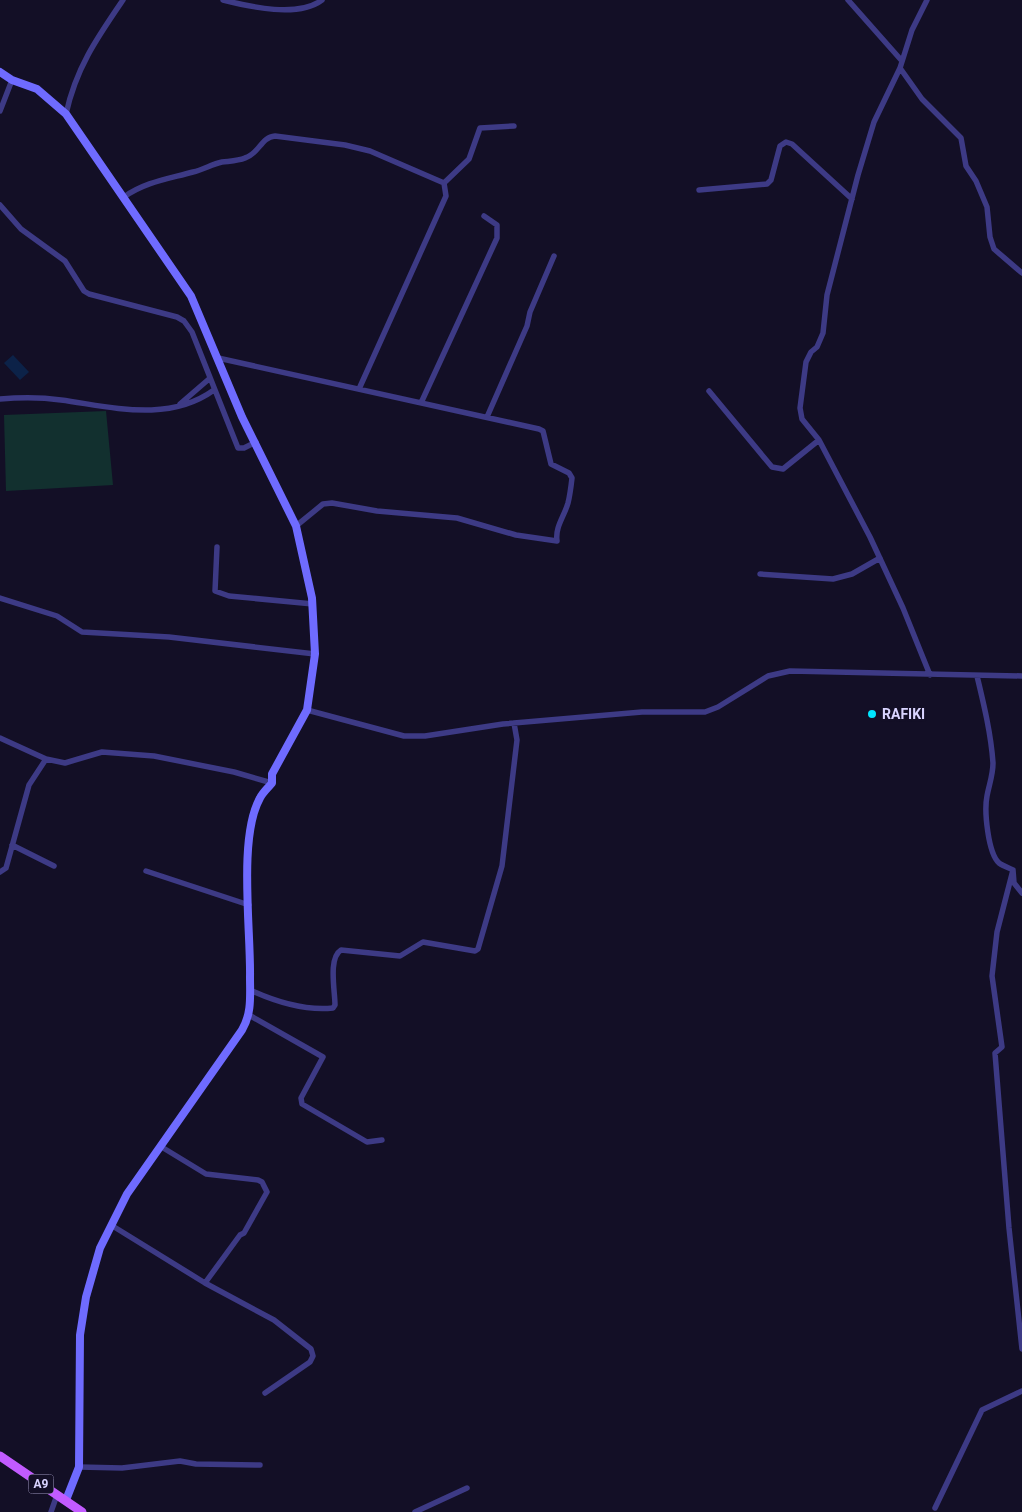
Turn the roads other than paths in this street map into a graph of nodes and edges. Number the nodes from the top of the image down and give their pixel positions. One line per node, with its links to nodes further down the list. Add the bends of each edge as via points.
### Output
1 (123, 0): 11 (street, via 80,68)
2 (223, 0): 3 (street, via 276,10 302,8)
3 (322, 0)
4 (848, 0): 6 (street)
5 (927, 0): 6 (street)
6 (902, 60): 7 (street)
7 (900, 68): 16 (street, via 874,122); 20 (street, via 922,99 962,138 966,166 987,207 994,250)
8 (0, 72): 9 (street)
9 (12, 80): 10 (street); 11 (street, via 37,89)
10 (0, 111)
11 (66, 114): 15 (street)
12 (514, 126): 13 (street, via 480,128 471,156)
13 (444, 183): 15 (street, via 370,151 275,136 267,138 250,156 167,177 135,189); 23 (street, via 446,196)
14 (699, 190): 16 (street, via 769,182 780,146 786,142)
15 (124, 197): 21 (street, via 191,296)
16 (852, 199): 30 (street, via 829,287 823,334 806,362 803,377 802,419)
17 (0, 205): 22 (street, via 21,228 65,262 84,291 184,321 192,332)
18 (484, 216): 27 (street, via 497,225 497,238)
19 (554, 256): 29 (street)
20 (1022, 273)
21 (218, 358): 23 (street); 31 (street)
22 (209, 379): 24 (street); 28 (street)
23 (359, 389): 27 (street)
24 (214, 390): 28 (street, via 197,402); 31 (street, via 238,448)
25 (709, 391): 30 (street, via 772,467 783,469)
26 (0, 399): 28 (street, via 34,397 117,409)
27 (421, 404): 29 (street)
28 (174, 408)
29 (486, 417): 32 (street, via 543,431 551,464 571,475 568,502 556,531 557,541 516,535 456,518 377,511 332,503 323,504)
30 (819, 440): 34 (street)
31 (256, 442): 32 (street)
32 (296, 526): 37 (street)
33 (217, 547): 37 (street, via 215,591 229,596)
34 (880, 558): 35 (street, via 852,574 833,580); 39 (street)
35 (760, 574)
36 (0, 598): 38 (street, via 57,616 82,632)
37 (313, 604): 38 (street)
38 (315, 654): 42 (street)
39 (930, 675): 40 (street); 43 (street, via 790,671 768,676 705,712 642,712)
40 (977, 676): 41 (street); 49 (street, via 987,718 993,772 986,808 988,834 998,862)
41 (1022, 676)
42 (307, 710): 43 (street, via 404,736); 46 (street, via 272,774)
43 (514, 723): 54 (street, via 516,740 502,866 478,949 423,942 400,956 341,950 334,960 333,1008 282,1003)
44 (0, 738): 45 (street)
45 (46, 759): 46 (street, via 65,763 102,752 154,756); 47 (street, via 29,784)
46 (272, 783): 53 (street, via 261,796 253,816 247,874)
47 (12, 845): 48 (street); 51 (street, via 6,868)
48 (54, 866)
49 (1013, 870): 52 (street, via 1014,883); 60 (street, via 1001,915 992,976 1002,1048 995,1053)
50 (146, 871): 53 (street)
51 (0, 872)
52 (1022, 893)
53 (249, 905): 54 (street)
54 (250, 990): 55 (street)
55 (249, 1015): 56 (street, via 323,1057 302,1098 304,1107 367,1142); 57 (street, via 242,1030)
56 (382, 1140)
57 (160, 1146): 58 (street, via 127,1194); 59 (street, via 206,1174 258,1180 267,1192 244,1233)
58 (112, 1225): 59 (street); 65 (street, via 93,1270 83,1310)
59 (205, 1283): 62 (street, via 277,1322 311,1349 313,1356 310,1362)
60 (1022, 1349)
61 (1022, 1391): 69 (street, via 982,1410)
62 (265, 1393)
63 (0, 1456): 67 (main road, A9)
64 (260, 1465): 65 (street, via 180,1461 122,1468)
65 (79, 1467): 68 (street)
66 (467, 1488): 72 (street)
67 (57, 1495): 68 (main road, A9); 70 (street)
68 (66, 1500): 71 (main road, A9)
69 (935, 1508)
70 (51, 1512)
71 (82, 1512)
72 (415, 1512)

